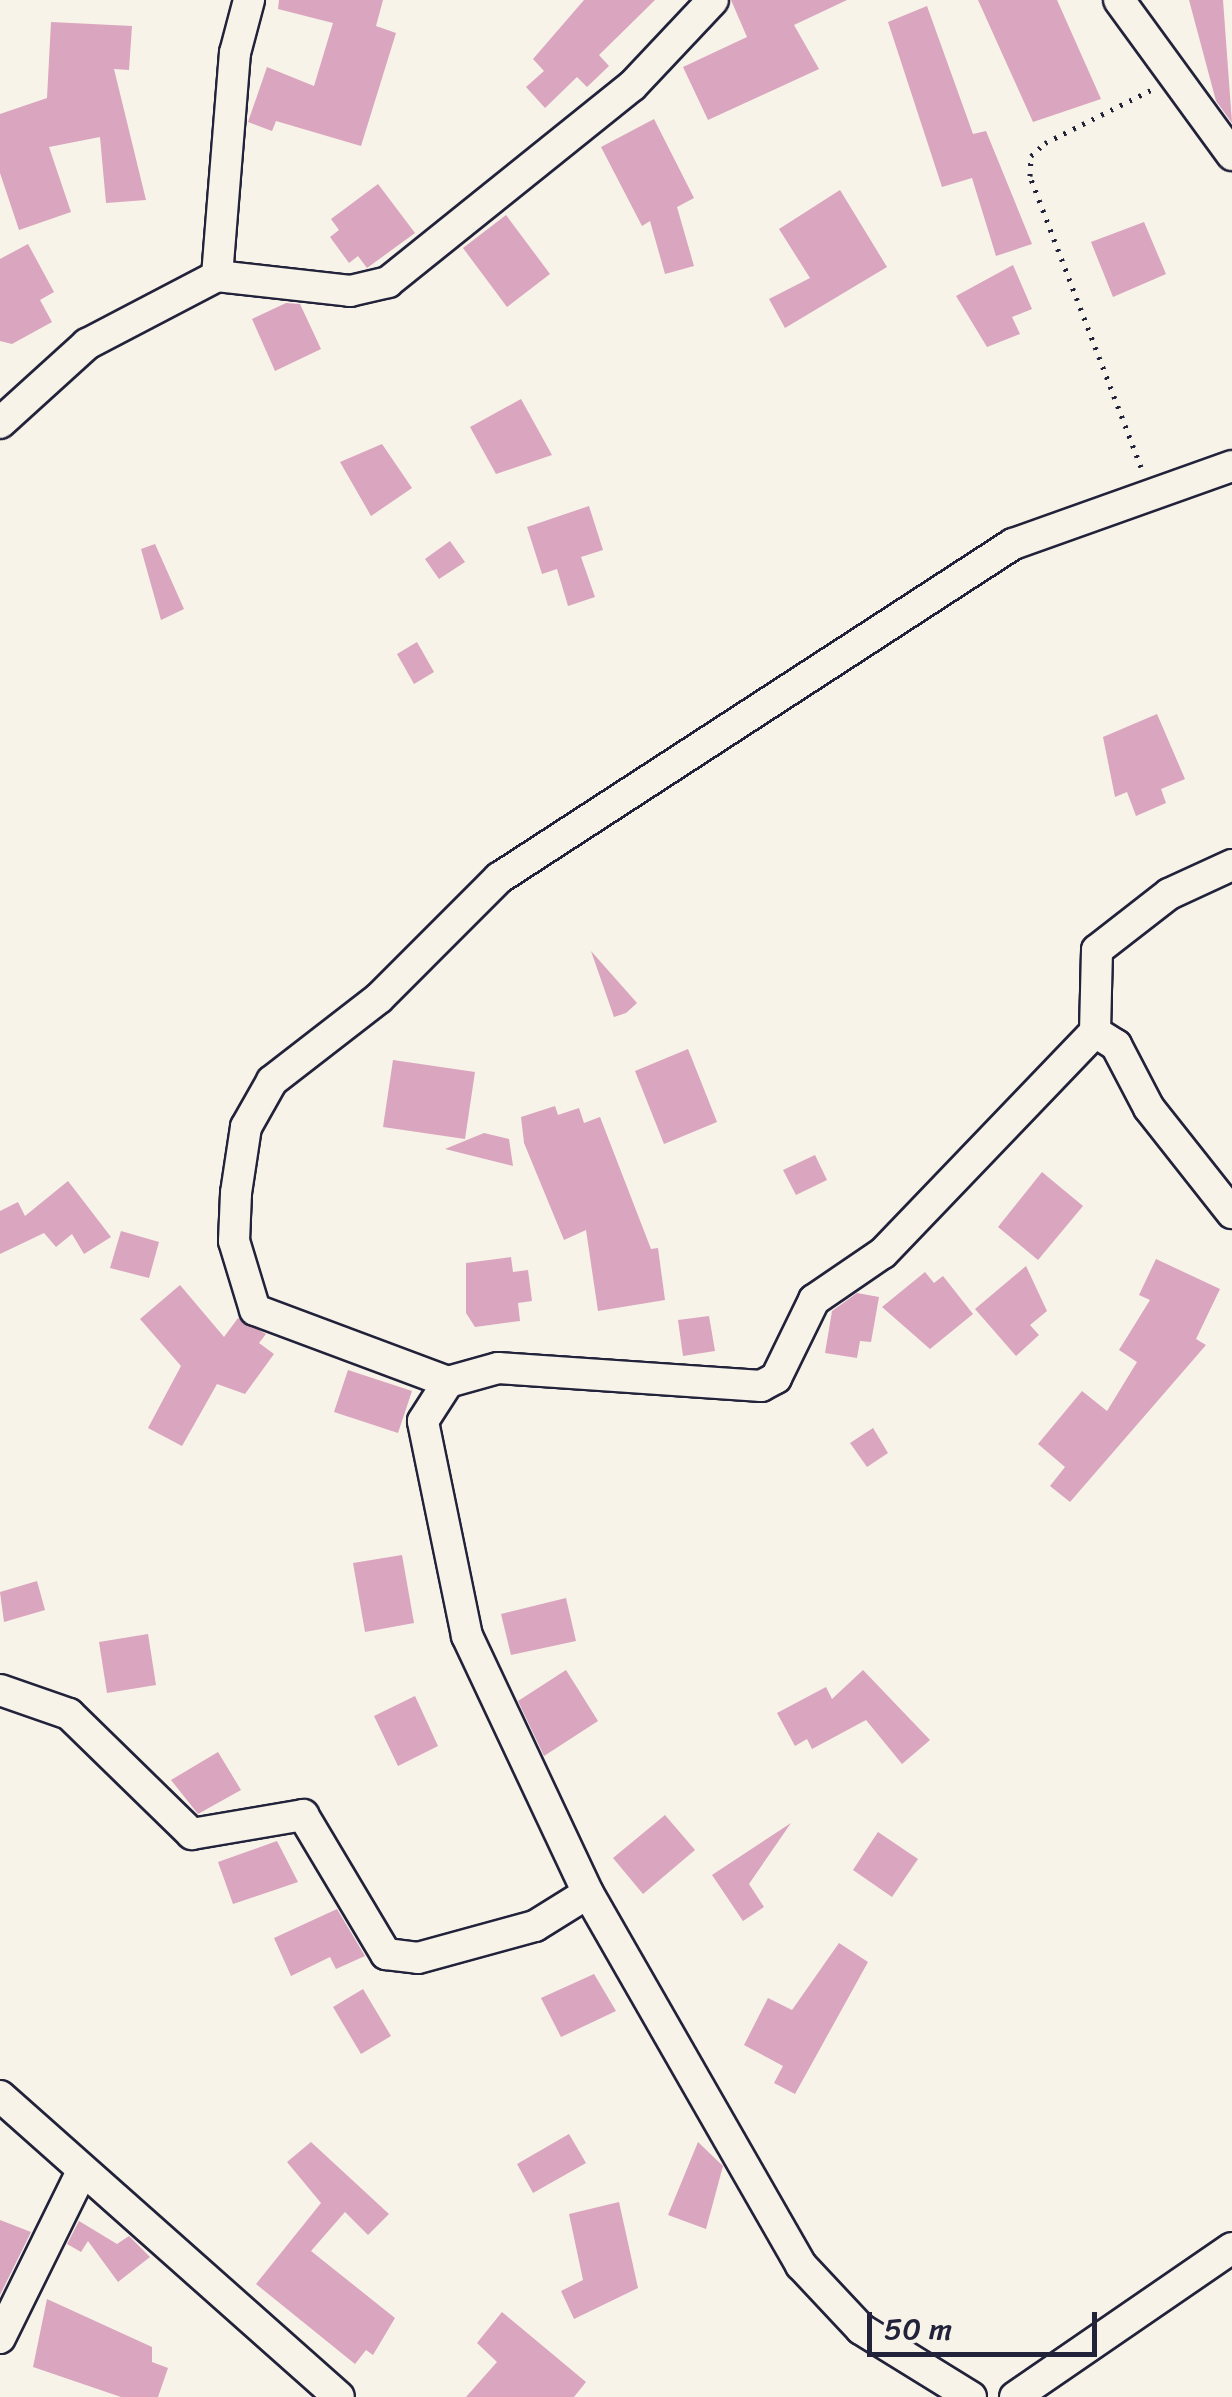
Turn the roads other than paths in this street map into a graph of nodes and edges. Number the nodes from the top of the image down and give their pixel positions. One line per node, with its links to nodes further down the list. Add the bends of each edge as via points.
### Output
1 (249, 0): 5 (street, via 234,53)
2 (713, 0): 5 (street, via 632,86 388,282 350,291)
3 (1119, 0): 4 (street)
4 (1232, 155)
5 (217, 276): 6 (street, via 87,344)
6 (0, 422)
7 (1232, 466): 11 (street, via 1013,544 550,842 272,1081 246,1127 236,1194 234,1240 255,1310)
8 (1232, 866): 9 (street, via 1169,894 1097,950)
9 (1095, 1032): 10 (street, via 1116,1045 1148,1108); 11 (street, via 883,1253 814,1300 776,1378 760,1386 498,1368)
10 (1232, 1214)
11 (448, 1382): 13 (street, via 432,1398 422,1448 467,1636)
12 (0, 1690): 13 (street, via 69,1714 192,1834 303,1815 386,1954 418,1958 535,1926)
13 (588, 1894): 19 (street, via 801,2265 861,2329)
14 (0, 2096): 15 (street)
15 (82, 2171): 17 (street); 18 (street)
16 (1232, 2248): 20 (street)
17 (0, 2338)
18 (339, 2397)
19 (971, 2397)
20 (1015, 2397)

